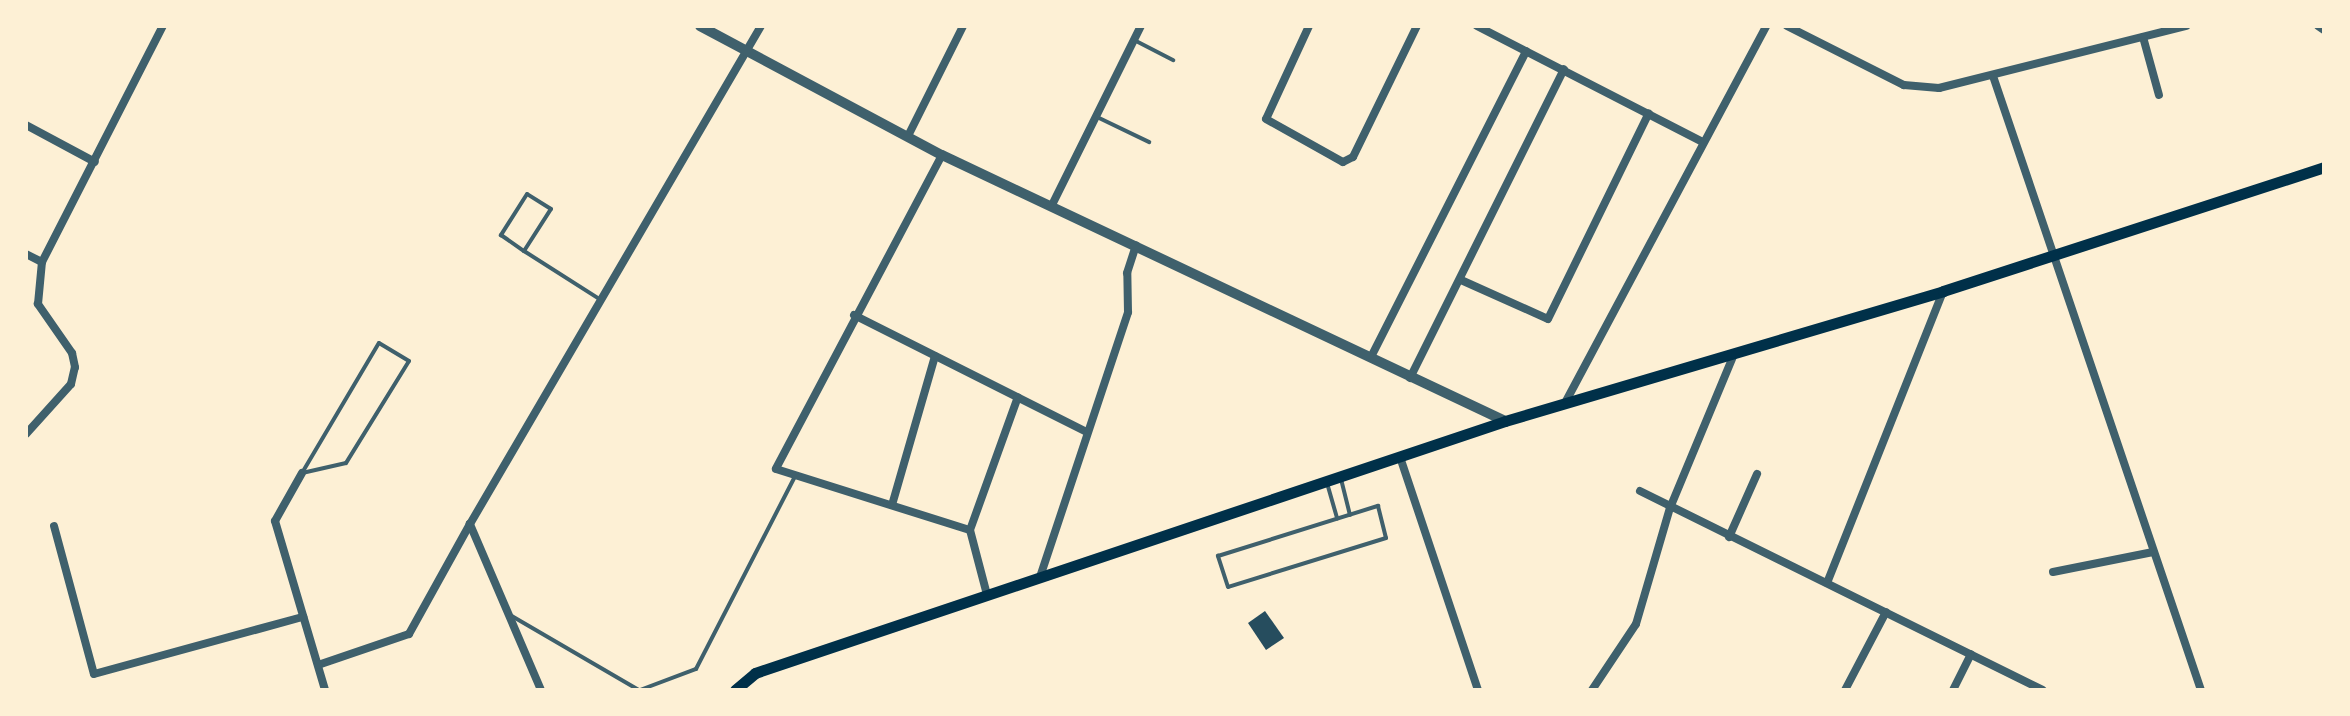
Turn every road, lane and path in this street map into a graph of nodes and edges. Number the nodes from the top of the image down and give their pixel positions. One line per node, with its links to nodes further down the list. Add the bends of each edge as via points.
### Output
1 (163, 26): 29 (street)
2 (700, 26): 16 (street)
3 (761, 26): 16 (street)
4 (963, 26): 25 (street)
5 (1141, 26): 15 (street)
6 (1309, 26): 7 (street, via 1266,119 1343,162 1353,157)
7 (1417, 26)
8 (1477, 26): 17 (street)
9 (1766, 26): 27 (street)
10 (1787, 26): 20 (street, via 1904,85 1939,88)
11 (2186, 26): 14 (street)
12 (2318, 26): 13 (street)
13 (2324, 30)
14 (2143, 37): 20 (street); 21 (street)
15 (1134, 40): 18 (lane); 23 (street)
16 (745, 51): 25 (street); 39 (street)
17 (1526, 51): 19 (street); 43 (street)
18 (1173, 60)
19 (1564, 69): 22 (street); 37 (street)
20 (1993, 76): 35 (street)
21 (2159, 95)
22 (1649, 113): 27 (street); 37 (street, via 1548,319)
23 (1097, 117): 26 (lane); 31 (street)
24 (26, 125): 29 (street)
25 (908, 136): 28 (street)
26 (1149, 142)
27 (1703, 142): 46 (street)
28 (942, 155): 31 (street); 40 (street)
29 (95, 162): 36 (street)
30 (2324, 167): 35 (main road)
31 (1052, 205): 32 (street)
32 (1136, 245): 43 (street); 48 (street, via 1127,273 1128,312)
33 (524, 251): 33 (lane, via 501,235 527,194 551,209); 39 (lane)
34 (26, 254): 36 (street)
35 (2053, 254): 38 (main road); 65 (street)
36 (42, 262): 49 (street, via 38,304 72,353 75,367 71,384)
37 (1461, 280): 44 (street)
38 (1943, 291): 41 (main road); 68 (street)
39 (603, 301): 61 (street)
40 (854, 315): 42 (street); 53 (street, via 776,469)
41 (1734, 354): 46 (main road); 58 (street)
42 (935, 356): 45 (street); 57 (street)
43 (1371, 357): 44 (street)
44 (1410, 378): 47 (street)
45 (1018, 397): 48 (street); 63 (street)
46 (1564, 405): 47 (main road)
47 (1505, 421): 50 (main road)
48 (1087, 432): 67 (street)
49 (26, 434)
50 (1400, 457): 54 (main road); 80 (street)
51 (302, 473): 51 (lane, via 379,343 409,361 346,463); 72 (street, via 275,521)
52 (1757, 474): 64 (street)
53 (795, 475): 57 (street); 78 (lane, via 696,669)
54 (1340, 476): 55 (main road); 59 (lane)
55 (1327, 481): 60 (lane); 67 (main road)
56 (1640, 491): 58 (street)
57 (892, 505): 63 (street)
58 (1670, 508): 64 (street); 81 (street, via 1636,624)
59 (1350, 515): 60 (lane); 60 (lane, via 1378,506 1386,538 1228,587 1218,556)
60 (1337, 519)
61 (470, 524): 71 (street); 74 (street, via 409,634)
62 (54, 526): 72 (street, via 94,674)
63 (970, 530): 69 (street)
64 (1729, 537): 68 (street)
65 (2153, 552): 66 (street); 85 (street)
66 (2053, 572)
67 (1040, 577): 69 (main road)
68 (1827, 583): 70 (street)
69 (987, 595): 79 (main road, via 755,673)
70 (1886, 612): 73 (street); 82 (street)
71 (508, 614): 77 (street); 78 (lane)
72 (303, 617): 74 (street)
73 (1971, 654): 75 (street); 83 (street)
74 (318, 665): 76 (street)
75 (2026, 686): 84 (street)
76 (325, 690)
77 (541, 690)
78 (639, 690)
79 (735, 690)
80 (1478, 690)
81 (1592, 690)
82 (1845, 690)
83 (1953, 690)
84 (2042, 690)
85 (2201, 690)

